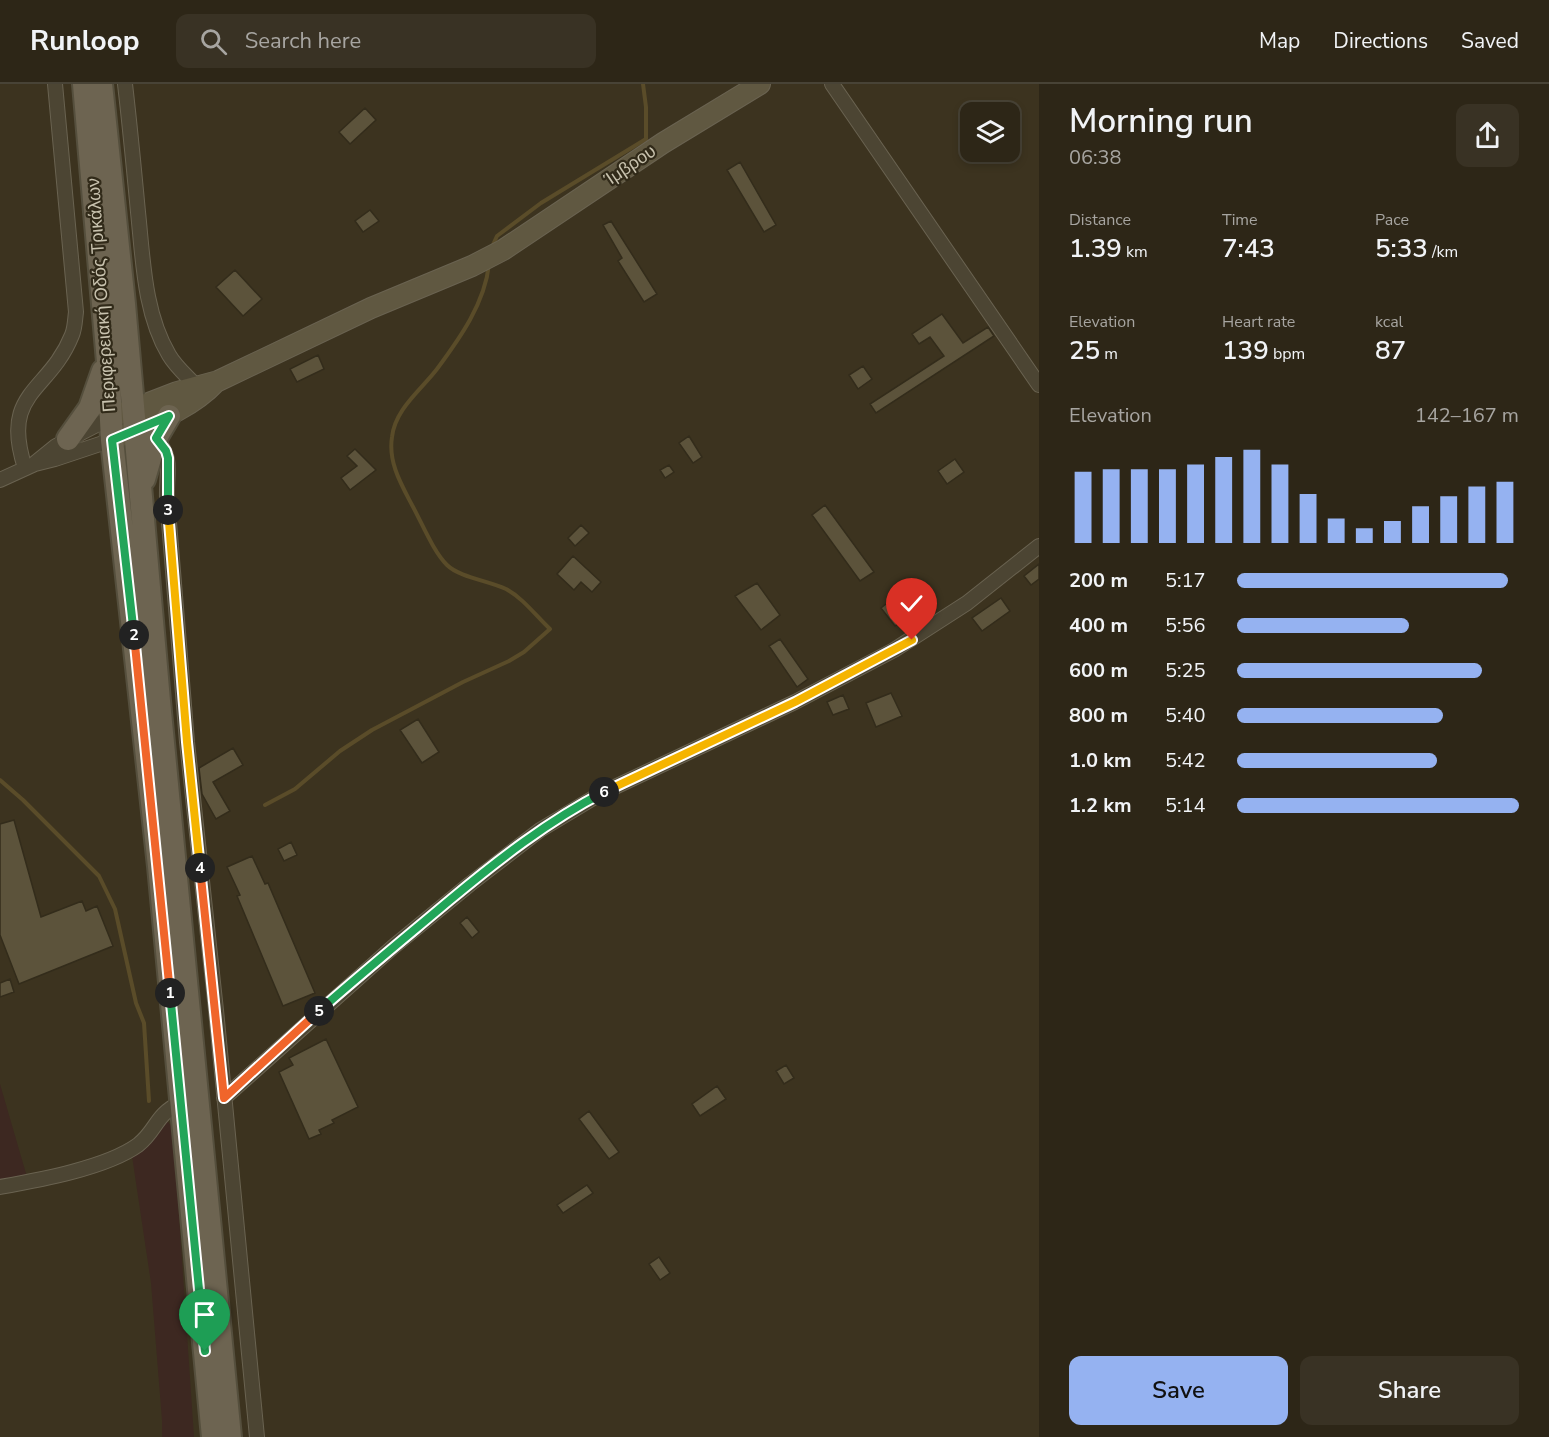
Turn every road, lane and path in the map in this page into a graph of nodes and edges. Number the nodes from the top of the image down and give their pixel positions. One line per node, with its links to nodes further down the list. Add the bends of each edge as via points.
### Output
1 (55, 84): 15 (street, via 76,312 73,333 63,351 18,406 13,424 15,449)
2 (84, 84): 7 (main road, Περιφερειακή Οδός Τρικάλων)
3 (101, 84): 12 (main road, Περιφερειακή Οδός Τρικάλων)
4 (125, 84): 9 (street, via 150,303 168,354)
5 (760, 84): 8 (street, Ίμβρου, via 663,143 503,250)
6 (832, 84): 10 (street)
7 (108, 362): 13 (main road, Περιφερειακή Οδός Τρικάλων); 14 (main road, via 92,404)
8 (218, 381): 9 (street); 11 (street, via 204,396)
9 (196, 386): 12 (street)
10 (1039, 386)
11 (169, 416): 12 (main road)
12 (141, 426): 13 (street); 18 (street, via 168,458 167,498 181,672); 22 (main road, Περιφερειακή Οδός Τρικάλων, via 141,492 160,712)
13 (111, 429): 14 (street); 15 (street); 19 (main road, Περιφερειακή Οδός Τρικάλων, via 159,866)
14 (68, 439): 15 (street)
15 (30, 466): 16 (street)
16 (0, 480)
17 (1039, 546): 18 (street, via 967,603 894,650 803,698 600,794 540,830 393,947)
18 (224, 1098): 23 (street)
19 (180, 1103): 20 (street, via 160,1117 138,1145 121,1154 71,1172); 21 (main road, Περιφερειακή Οδός Τρικάλων)
20 (0, 1186)
21 (213, 1437)
22 (230, 1437)
23 (257, 1437)

